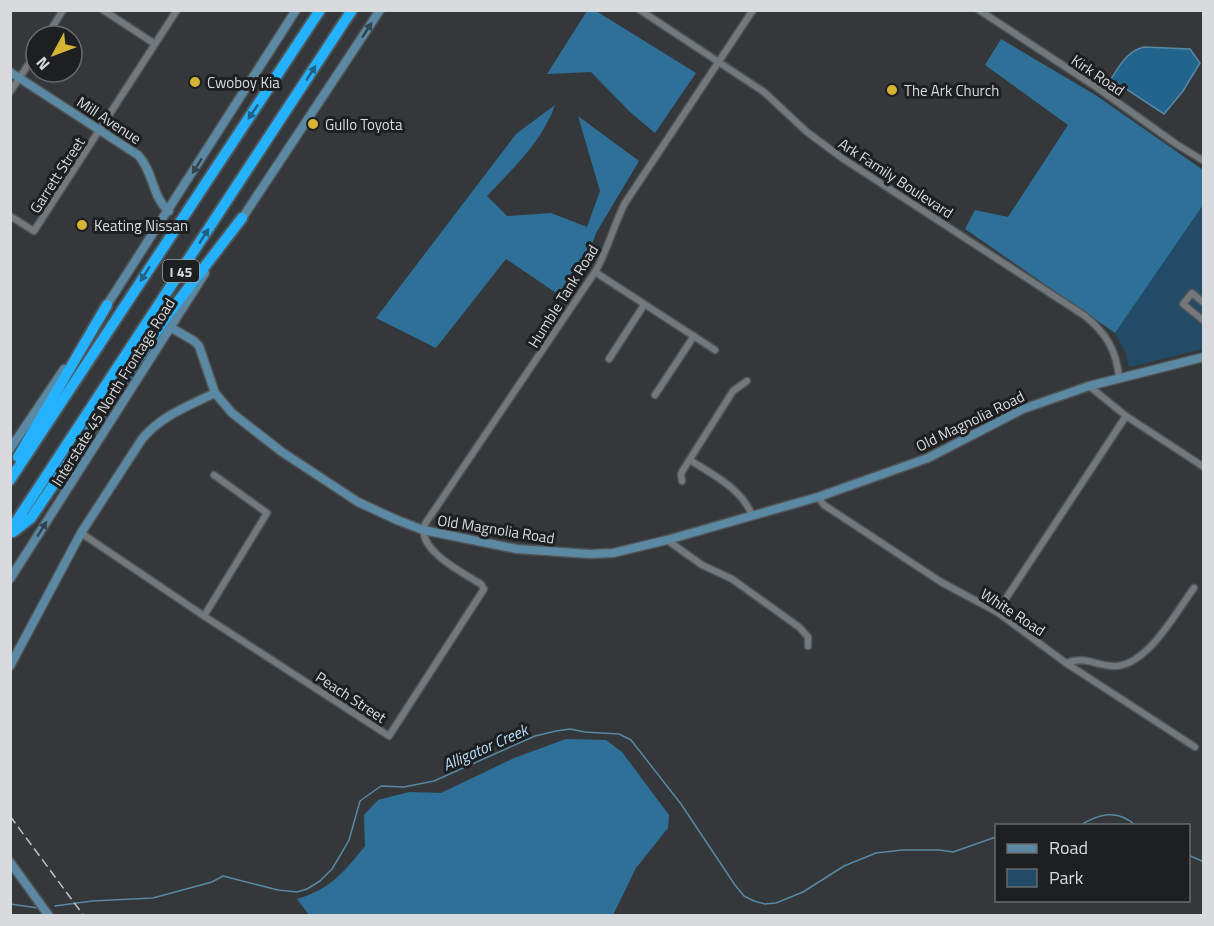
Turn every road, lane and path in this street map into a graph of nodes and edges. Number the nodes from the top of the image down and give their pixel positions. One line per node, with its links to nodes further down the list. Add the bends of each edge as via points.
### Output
1 (63, 10): 11 (street)
2 (103, 10): 12 (street)
3 (177, 10): 12 (street, Garrett Street)
4 (296, 10): 20 (street, one-way to 20)
5 (320, 10): 44 (highway, I 45, one-way to 44)
6 (352, 10): 49 (highway, I 45, one-way to 6)
7 (380, 10): 22 (street, Interstate 45 North Frontage Road, one-way to 7)
8 (640, 10): 13 (street, Ark Family Boulevard)
9 (753, 10): 13 (street, Humble Tank Road)
10 (979, 10): 19 (street, Kirk Road)
11 (54, 24)
12 (155, 44): 18 (street, Garrett Street)
13 (719, 62): 23 (street, Humble Tank Road, via 625,203); 33 (street, Ark Family Boulevard, via 764,92 826,147 1093,322 1112,345)
14 (10, 72): 16 (street, Mill Avenue)
15 (24, 72): 16 (street)
16 (20, 78): 17 (street); 18 (street, Mill Avenue)
17 (10, 92)
18 (101, 130): 20 (street, Mill Avenue, via 144,162 161,205); 21 (street, Garrett Street, via 34,231)
19 (1203, 161)
20 (169, 211): 25 (street)
21 (10, 216)
22 (242, 218): 28 (street, Interstate 45 North Frontage Road); 49 (highway, via 169,313 31,518)
23 (594, 272): 26 (street); 48 (street, Humble Tank Road)
24 (1203, 303): 27 (street, via 1192,293 1183,304)
25 (107, 305): 39 (street); 42 (highway)
26 (644, 305): 29 (street); 32 (street)
27 (1203, 321)
28 (171, 327): 36 (street, via 199,346); 52 (street, Interstate 45 North Frontage Road, one-way to 28)
29 (694, 336): 30 (street); 37 (street)
30 (715, 350)
31 (1203, 357): 33 (street, Old Magnolia Road)
32 (609, 359)
33 (1119, 378): 35 (street, Old Magnolia Road)
34 (747, 381): 40 (street, via 733,391)
35 (1089, 386): 38 (street); 46 (street, Old Magnolia Road, via 1023,409 928,458)
36 (215, 393): 48 (street, Old Magnolia Road, via 232,413 316,476 358,502); 50 (street, via 153,426)
37 (655, 395)
38 (1126, 417): 41 (street); 54 (street)
39 (10, 449)
40 (690, 460): 45 (street, via 681,474); 47 (street, via 738,493)
41 (1203, 467)
42 (10, 470)
43 (214, 475): 55 (street, via 267,513)
44 (10, 480)
45 (682, 482)
46 (818, 497): 47 (street, Old Magnolia Road); 54 (street, White Road, via 824,505 941,582)
47 (752, 515): 51 (street, Old Magnolia Road)
48 (423, 530): 51 (street, Old Magnolia Road, via 517,549 572,554 613,553); 55 (street, Peach Street, via 433,550 484,589 389,736)
49 (10, 532)
50 (81, 533): 55 (street, Peach Street); 58 (street)
51 (667, 540): 56 (street, via 702,565 732,579 799,627 808,637)
52 (10, 579)
53 (1194, 588): 57 (street, via 1149,650 1133,661 1116,666 1078,659)
54 (997, 612): 57 (street, White Road)
55 (204, 616)
56 (808, 646)
57 (1066, 663): 59 (street, White Road)
58 (10, 666)
59 (1196, 747)
60 (10, 862): 61 (street)
61 (48, 915)

